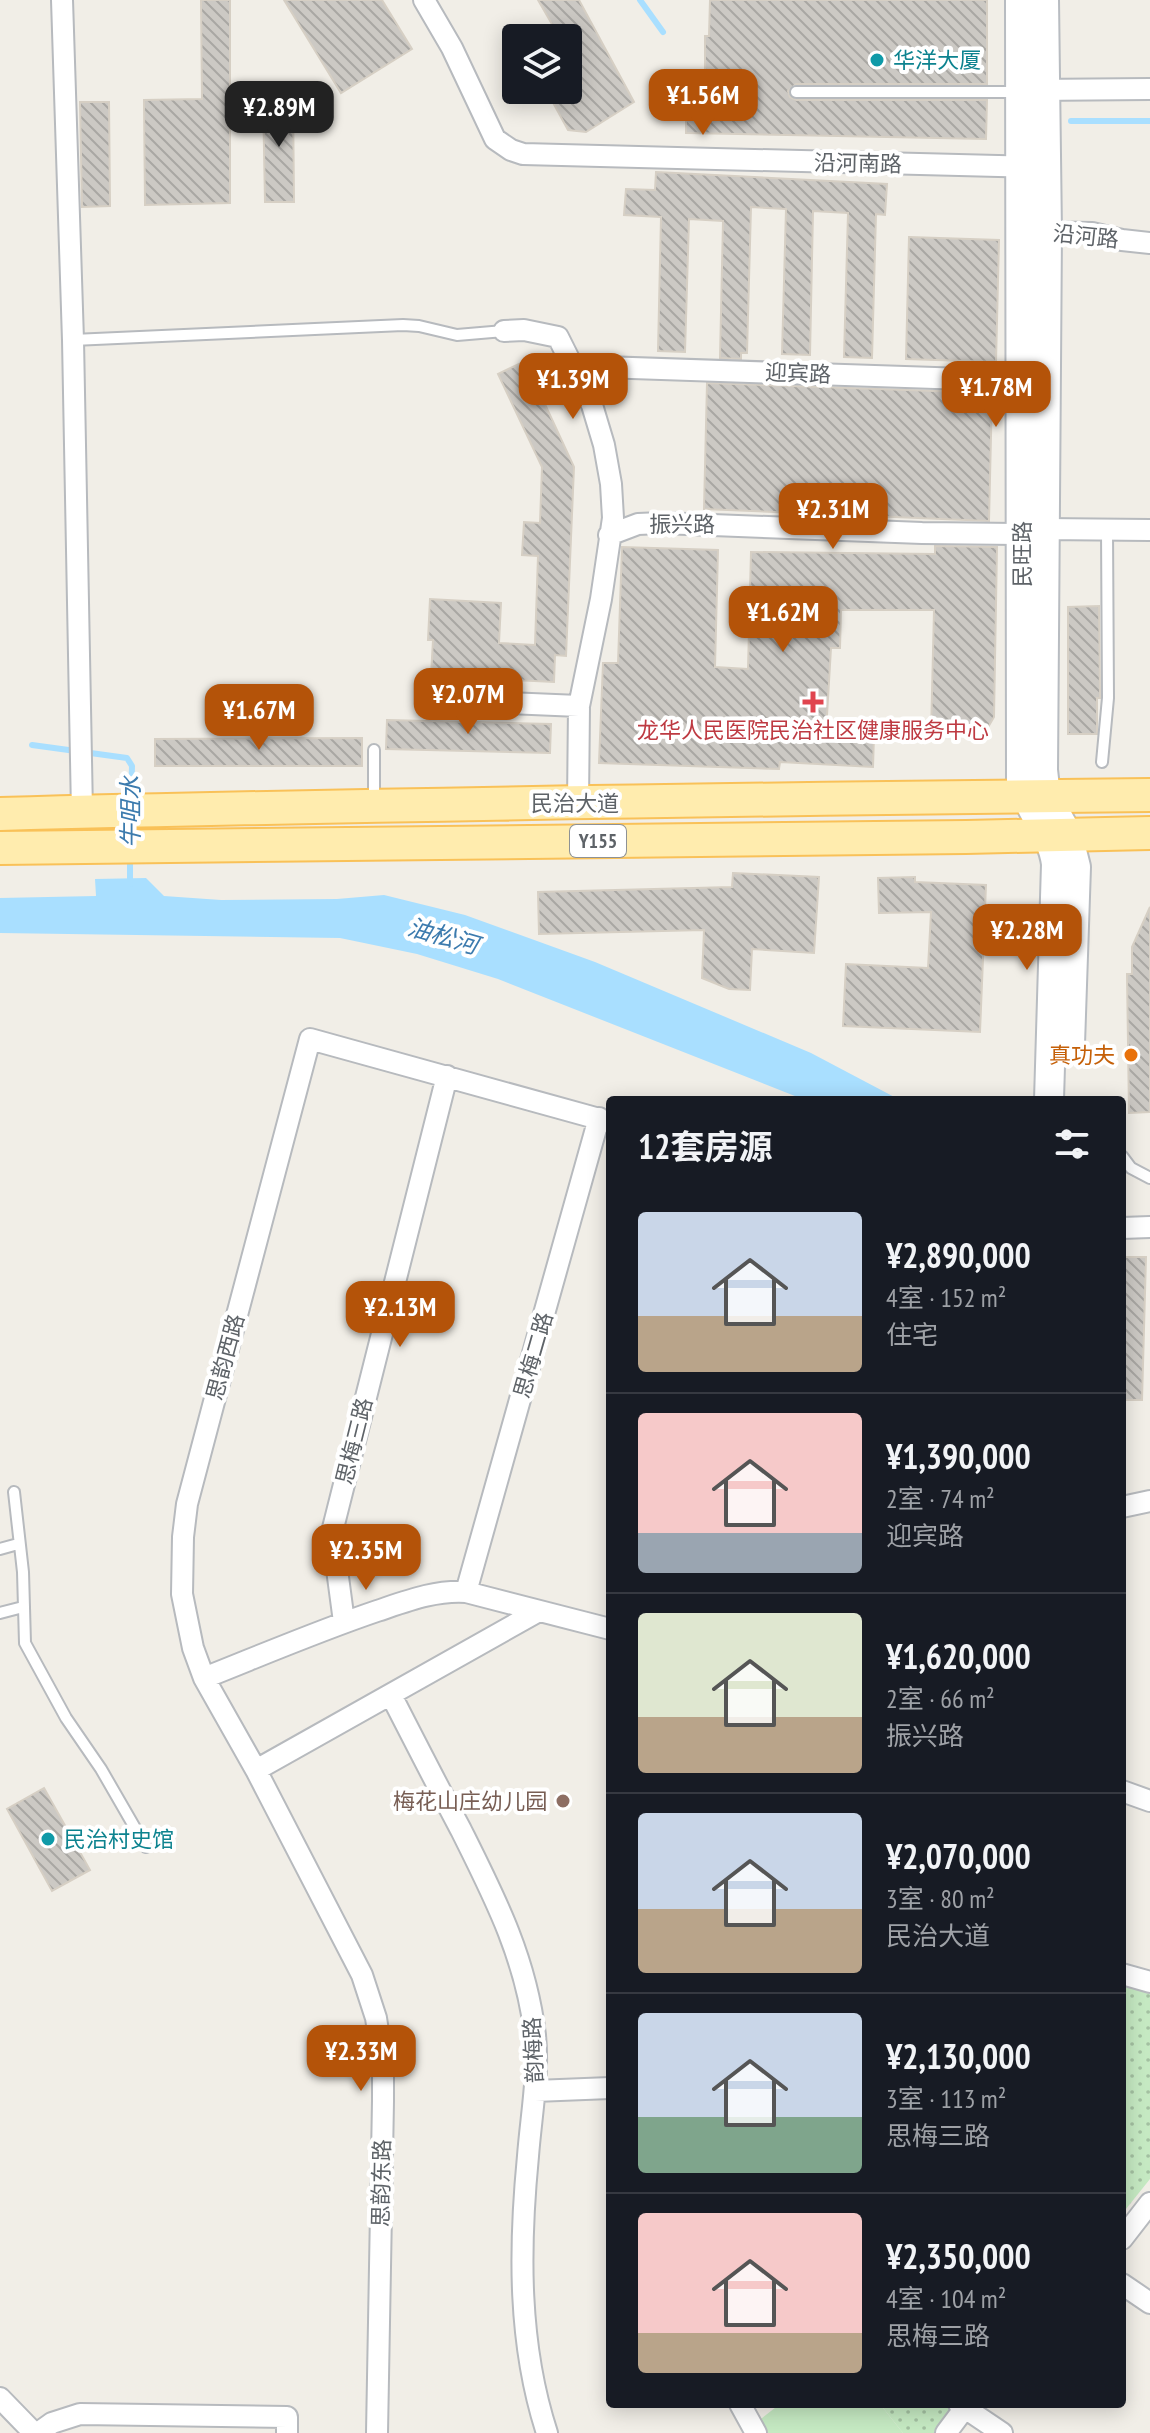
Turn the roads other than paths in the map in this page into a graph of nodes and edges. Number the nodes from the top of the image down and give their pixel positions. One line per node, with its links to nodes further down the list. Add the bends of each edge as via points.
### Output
1 (62, 0): 12 (street)
2 (424, 0): 8 (street, 沿河南路, via 495,139 523,154)
3 (1020, 0): 6 (main road, 民旺路)
4 (1044, 0): 6 (main road, 民旺路)
5 (1150, 89): 6 (street)
6 (1032, 90): 7 (lane); 8 (main road, 民旺路)
7 (796, 92)
8 (1034, 167): 9 (main road, 民旺路)
9 (1034, 232): 10 (street, 沿河路, via 1092,233); 14 (main road, 民旺路); 17 (main road, 民旺路)
10 (1150, 243)
11 (504, 331): 12 (lane, via 457,335 403,325); 13 (street, via 558,337)
12 (73, 340): 27 (street, via 81,768)
13 (573, 366): 14 (street, 迎宾路); 18 (street, via 604,445 612,507)
14 (1022, 381): 17 (main road, 民旺路)
15 (1107, 530): 16 (street, 振兴路); 17 (street, 振兴路); 22 (lane, via 1108,698)
16 (1150, 530)
17 (1033, 532): 18 (street, 振兴路, via 661,523); 24 (main road, 民旺路, via 1042,746)
18 (604, 533): 20 (street, via 601,599)
19 (437, 700): 20 (street)
20 (579, 706): 25 (street)
21 (374, 750): 26 (lane)
22 (1102, 762)
23 (1150, 795): 24 (main road, 民治大道 / Y155)
24 (1036, 796): 25 (main road, 民治大道 / Y155); 30 (main road, 民旺路)
25 (578, 803): 26 (main road, 民治大道 / Y155)
26 (374, 804): 27 (main road, 民治大道 / Y155)
27 (90, 811): 28 (main road, 民治大道 / Y155)
28 (0, 814)
29 (1150, 833): 30 (main road, 民治大道 / Y155)
30 (1059, 835): 31 (main road, 民治大道 / Y155); 33 (main road, 民旺路, via 1054,848); 34 (main road, 民旺路, via 1074,853 1076,896)
31 (0, 848)
32 (447, 1076): 35 (street); 49 (street, 思梅三路, via 332,1532); 51 (street, 思韵西路, via 310,1039 187,1504 182,1594)
33 (1049, 1096)
34 (1068, 1096)
35 (605, 1120): 45 (street, 思梅二路)
36 (1126, 1161): 37 (lane)
37 (1150, 1178)
38 (1150, 1227): 39 (street)
39 (1126, 1228)
40 (14, 1492): 43 (lane)
41 (1150, 1501): 42 (street)
42 (1126, 1506)
43 (18, 1544): 44 (lane); 46 (lane)
44 (0, 1549)
45 (466, 1592): 47 (street); 49 (street, via 429,1594)
46 (23, 1607): 48 (lane); 56 (lane, via 25,1643)
47 (537, 1612): 50 (street); 52 (street)
48 (0, 1613)
49 (344, 1622): 51 (street)
50 (606, 1627)
51 (204, 1678): 53 (street, 思韵西路)
52 (391, 1695): 53 (street); 60 (street, 韵梅路, via 516,1947 529,1992)
53 (256, 1770): 71 (street, 思韵东路, via 362,1975 376,2018 383,2064)
54 (1126, 1792): 55 (street)
55 (1150, 1801)
56 (146, 1847)
57 (1126, 1975): 58 (street)
58 (1150, 1982)
59 (606, 2088): 60 (street)
60 (535, 2091): 72 (street, 韵梅路, via 522,2256 525,2335)
61 (1150, 2203): 62 (street)
62 (1126, 2234)
63 (1126, 2287): 64 (street)
64 (1150, 2303)
65 (0, 2398): 69 (street)
66 (742, 2408): 73 (street)
67 (960, 2408): 74 (street)
68 (964, 2408): 75 (street)
69 (36, 2433): 70 (street, via 65,2417 89,2414 287,2417)
70 (287, 2433)
71 (377, 2433)
72 (547, 2433)
73 (756, 2433)
74 (946, 2433)
75 (1002, 2433)

